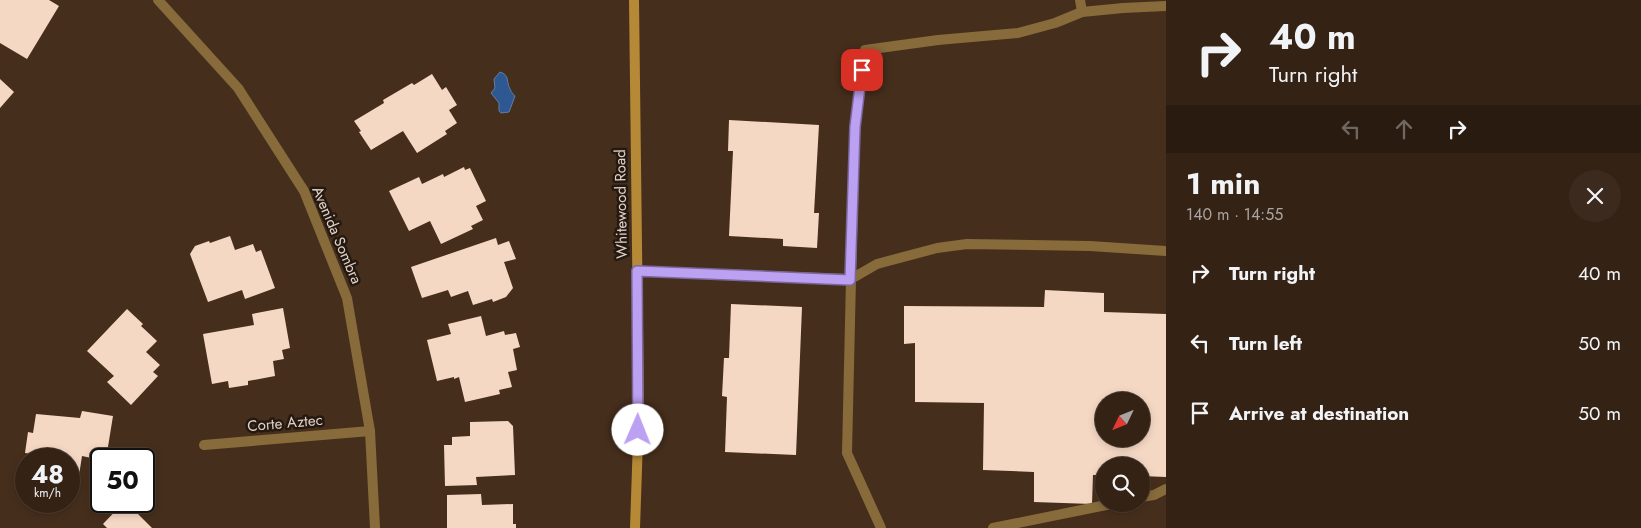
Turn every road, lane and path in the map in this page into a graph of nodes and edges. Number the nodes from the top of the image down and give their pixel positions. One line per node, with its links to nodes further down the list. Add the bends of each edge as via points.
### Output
1 (158, 0): 10 (street, Avenida Sombra, via 238,88 304,191 347,298)
2 (634, 0): 8 (main road, Whitewood Road)
3 (1080, 0): 6 (street)
4 (1123, 4): 5 (street); 6 (street)
5 (1166, 6)
6 (1082, 12): 9 (street, via 1018,33 865,50 855,127)
7 (1166, 251): 9 (street, via 967,244 937,248 877,264)
8 (637, 271): 9 (street); 16 (main road, Whitewood Road, via 639,410)
9 (850, 280): 17 (street, via 848,453)
10 (370, 431): 11 (street, Corte Aztec); 15 (street, Avenida Sombra)
11 (204, 445)
12 (1166, 489): 13 (street)
13 (1150, 496)
14 (1095, 507): 18 (street)
15 (376, 528)
16 (635, 528)
17 (882, 528)
18 (993, 528)

